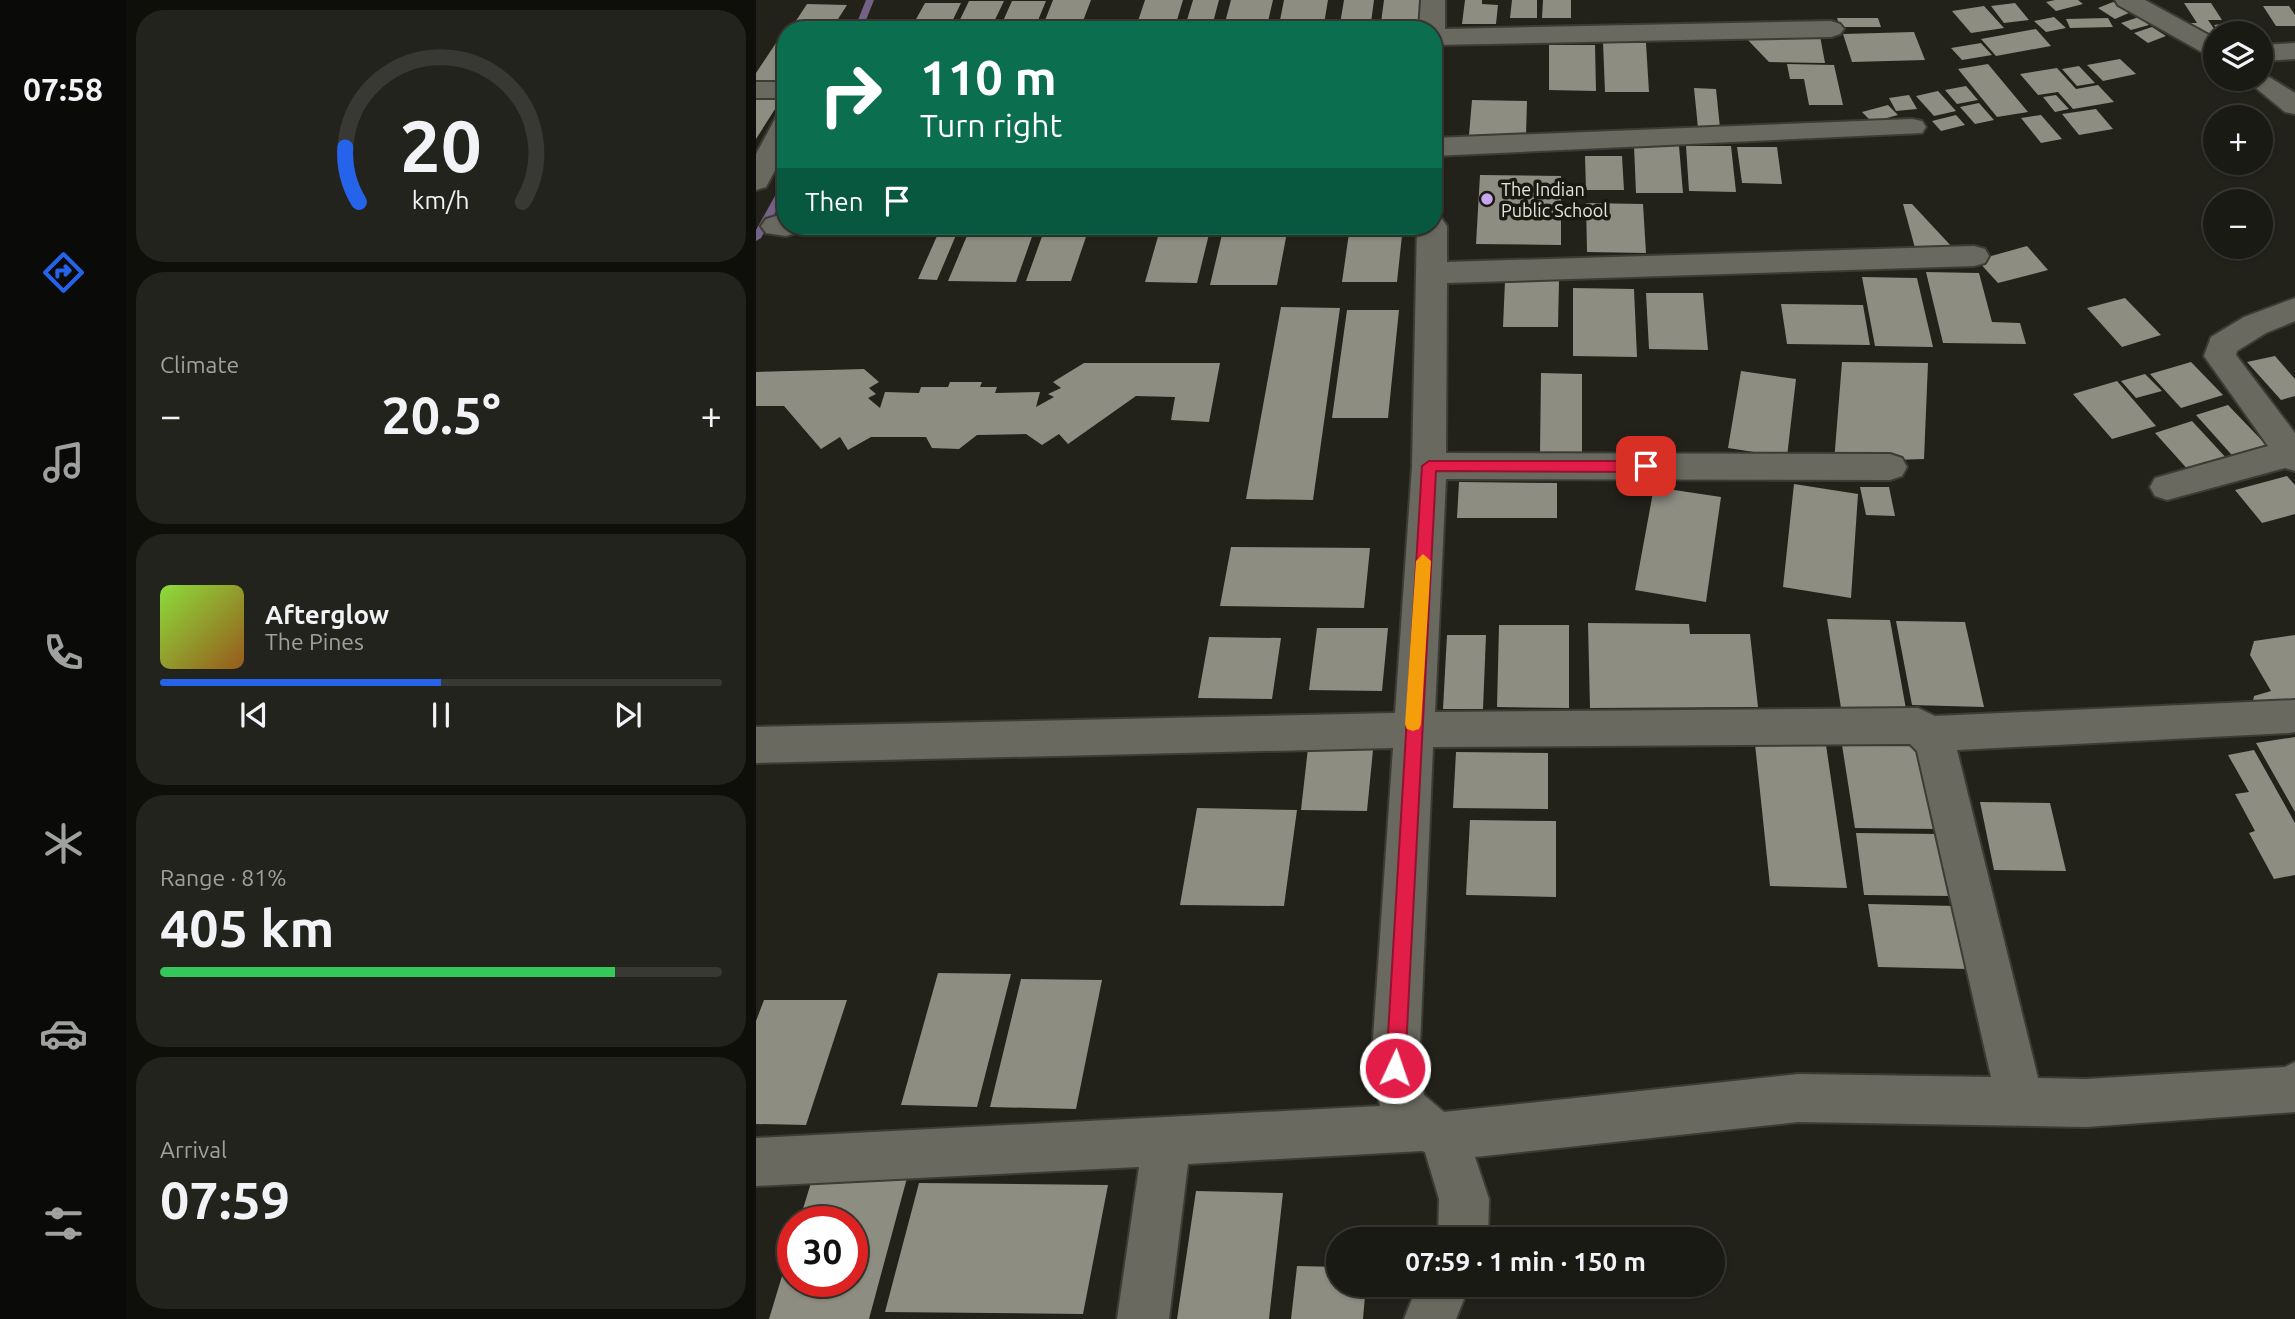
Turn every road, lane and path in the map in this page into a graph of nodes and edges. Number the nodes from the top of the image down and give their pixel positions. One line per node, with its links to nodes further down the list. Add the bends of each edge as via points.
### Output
1 (1433, 0): 3 (street)
2 (2127, 0): 6 (street)
3 (1432, 21)
4 (1831, 29): 5 (street, via 1603,22)
5 (1442, 36)
6 (2203, 43)
7 (2295, 51): 8 (street)
8 (2273, 52)
9 (756, 90): 10 (street)
10 (777, 90)
11 (2273, 90): 12 (street)
12 (2295, 106)
13 (1912, 127): 15 (street)
14 (777, 140): 16 (street)
15 (1442, 147)
16 (756, 181)
17 (1432, 235): 19 (street)
18 (1974, 256): 19 (street)
19 (1431, 273): 22 (street)
20 (2295, 309): 21 (street, via 2222,345 2220,356)
21 (2293, 454): 24 (street)
22 (1429, 466): 23 (street); 26 (street)
23 (1890, 467)
24 (2167, 487)
25 (2290, 716): 27 (street)
26 (1413, 730): 27 (street, via 1918,726); 28 (street); 31 (street, via 1395,1068 1400,1102)
27 (1928, 734): 30 (street, via 1936,746)
28 (756, 746)
29 (2295, 1087): 30 (street, via 2086,1103)
30 (2020, 1102): 31 (street, via 1798,1098)
31 (1432, 1132): 32 (street); 34 (street, via 1464,1199)
32 (1167, 1141): 33 (street); 36 (street)
33 (756, 1162)
34 (1463, 1227)
35 (1439, 1297): 37 (street)
36 (1143, 1319)
37 (1430, 1319)

